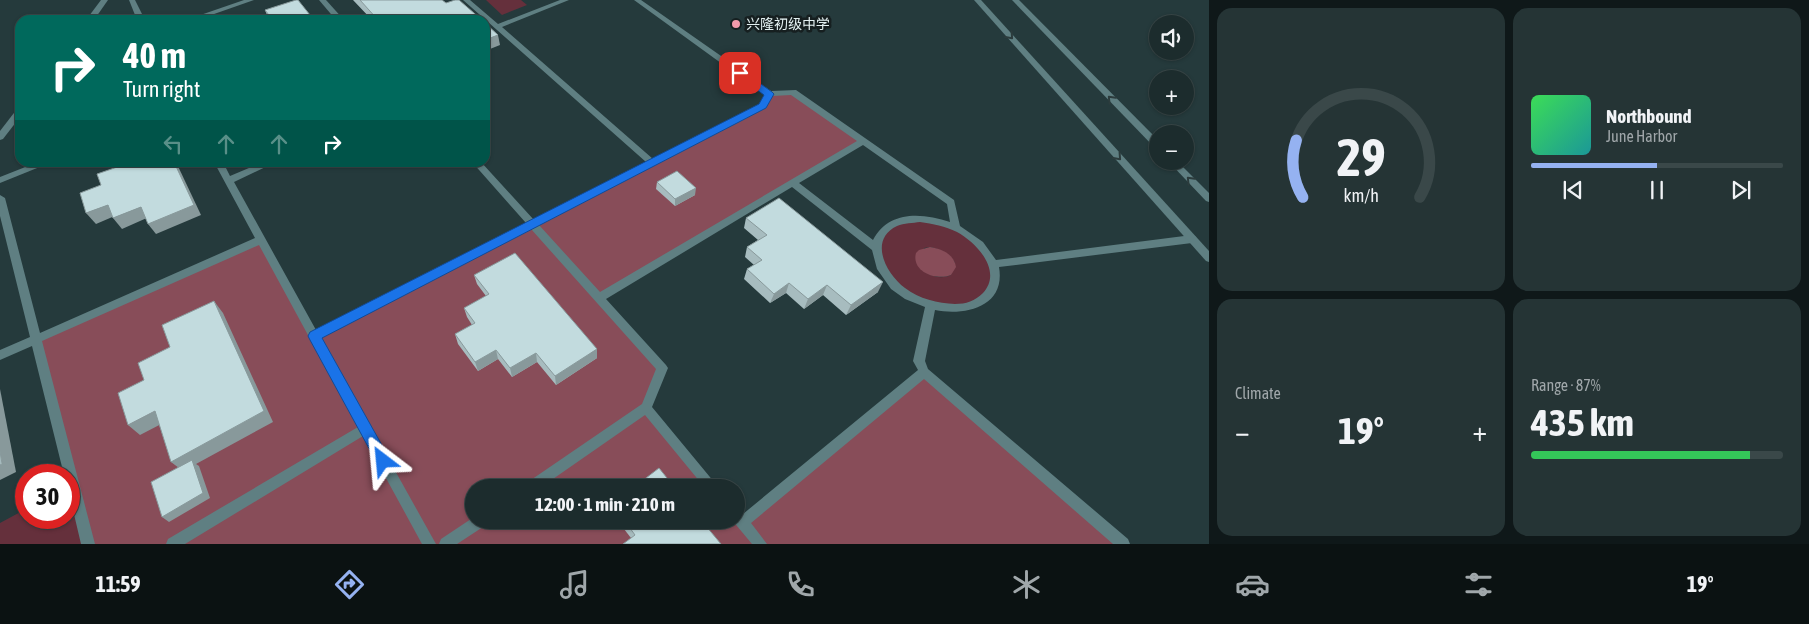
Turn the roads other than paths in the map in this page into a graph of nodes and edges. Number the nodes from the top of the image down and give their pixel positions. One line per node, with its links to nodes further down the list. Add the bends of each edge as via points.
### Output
1 (105, 0): 10 (street)
2 (132, 0): 11 (street)
3 (251, 0): 12 (street)
4 (322, 0): 13 (street)
5 (466, 0): 14 (street)
6 (566, 0): 16 (street)
7 (637, 0): 17 (street)
8 (977, 0): 35 (street, one-way to 35)
9 (1016, 0): 20 (street, one-way to 9)
10 (94, 15)
11 (139, 15)
12 (205, 15)
13 (336, 15)
14 (483, 15)
15 (490, 22): 16 (street)
16 (496, 27): 22 (street)
17 (769, 94): 21 (street, via 794,92); 22 (street, via 763,106)
18 (15, 118): 19 (street)
19 (0, 137)
20 (1149, 137)
21 (863, 141): 30 (street); 34 (street, via 951,202)
22 (652, 163): 33 (street)
23 (35, 167): 28 (street)
24 (221, 167): 29 (street)
25 (260, 167): 29 (street)
26 (481, 167): 33 (street)
27 (1181, 170): 32 (street, one-way to 27)
28 (0, 180)
29 (228, 180): 36 (street)
30 (793, 183): 37 (street); 40 (street)
31 (0, 198): 43 (street)
32 (1209, 199)
33 (532, 224): 40 (street); 42 (street)
34 (956, 227): 37 (street, via 938,221 903,220 889,226 880,236); 39 (street, via 986,250)
35 (1192, 239): 38 (street); 39 (street)
36 (261, 240): 42 (street); 43 (street)
37 (876, 248): 41 (street, via 878,263 887,278 902,292)
38 (1209, 258)
39 (994, 264): 41 (street, via 994,286 980,302 963,308 942,308)
40 (599, 298): 46 (street, via 662,368)
41 (931, 304): 45 (street, via 919,361)
42 (314, 336): 47 (street)
43 (34, 339): 44 (street); 53 (street)
44 (0, 355)
45 (924, 372): 50 (street); 58 (street)
46 (646, 408): 48 (street); 49 (street)
47 (365, 429): 54 (street); 55 (street)
48 (542, 479)
49 (705, 479)
50 (745, 514)
51 (745, 526): 57 (street)
52 (468, 529): 56 (street)
53 (88, 544)
54 (173, 544)
55 (429, 544)
56 (446, 544)
57 (760, 544)
58 (1123, 544)

